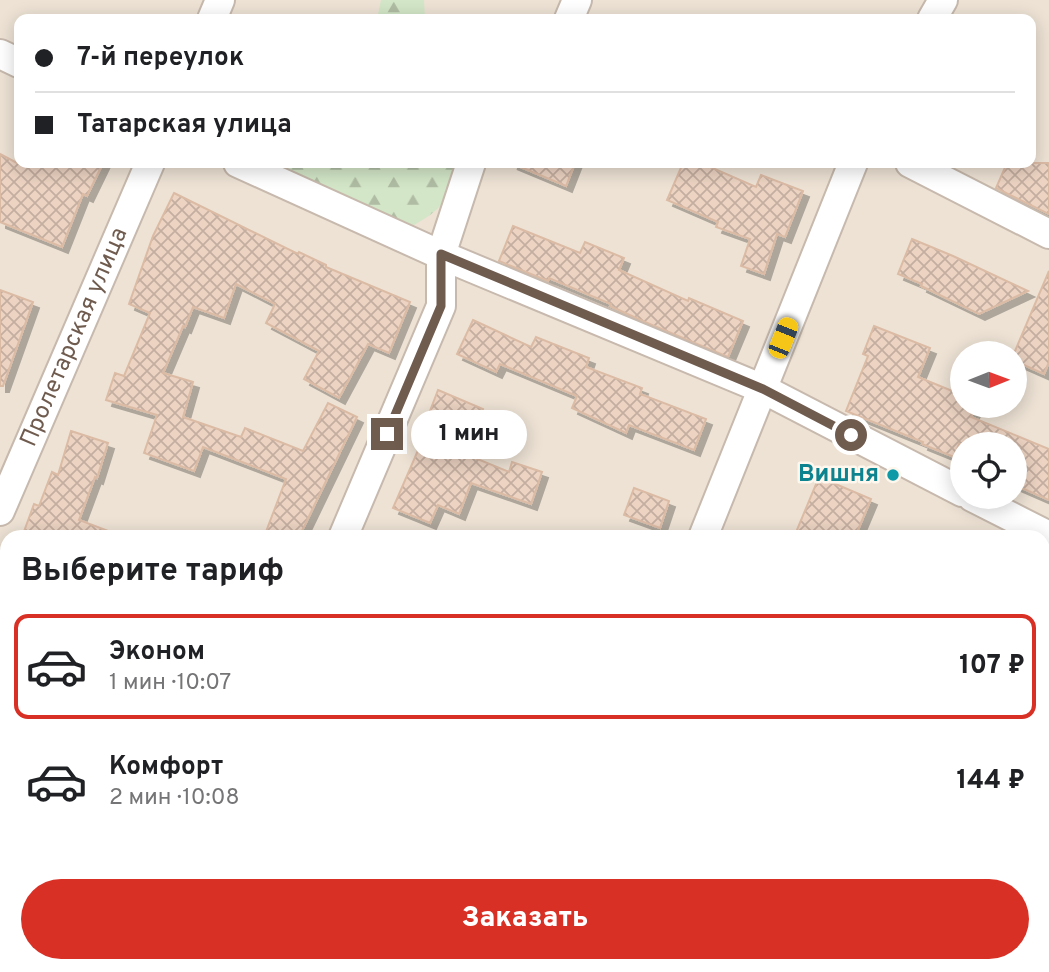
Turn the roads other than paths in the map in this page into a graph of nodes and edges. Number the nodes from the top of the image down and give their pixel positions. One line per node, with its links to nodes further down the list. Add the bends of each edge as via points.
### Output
1 (148, 168): 11 (street, Пролетарская улица)
2 (249, 168): 7 (street)
3 (469, 168): 7 (street)
4 (851, 168): 8 (street)
5 (920, 168): 6 (street)
6 (1049, 234)
7 (441, 254): 8 (street); 12 (street, via 441,306)
8 (763, 389): 9 (street); 13 (street)
9 (950, 486)
10 (995, 509): 14 (street)
11 (0, 511)
12 (347, 530)
13 (706, 530)
14 (1036, 530)

